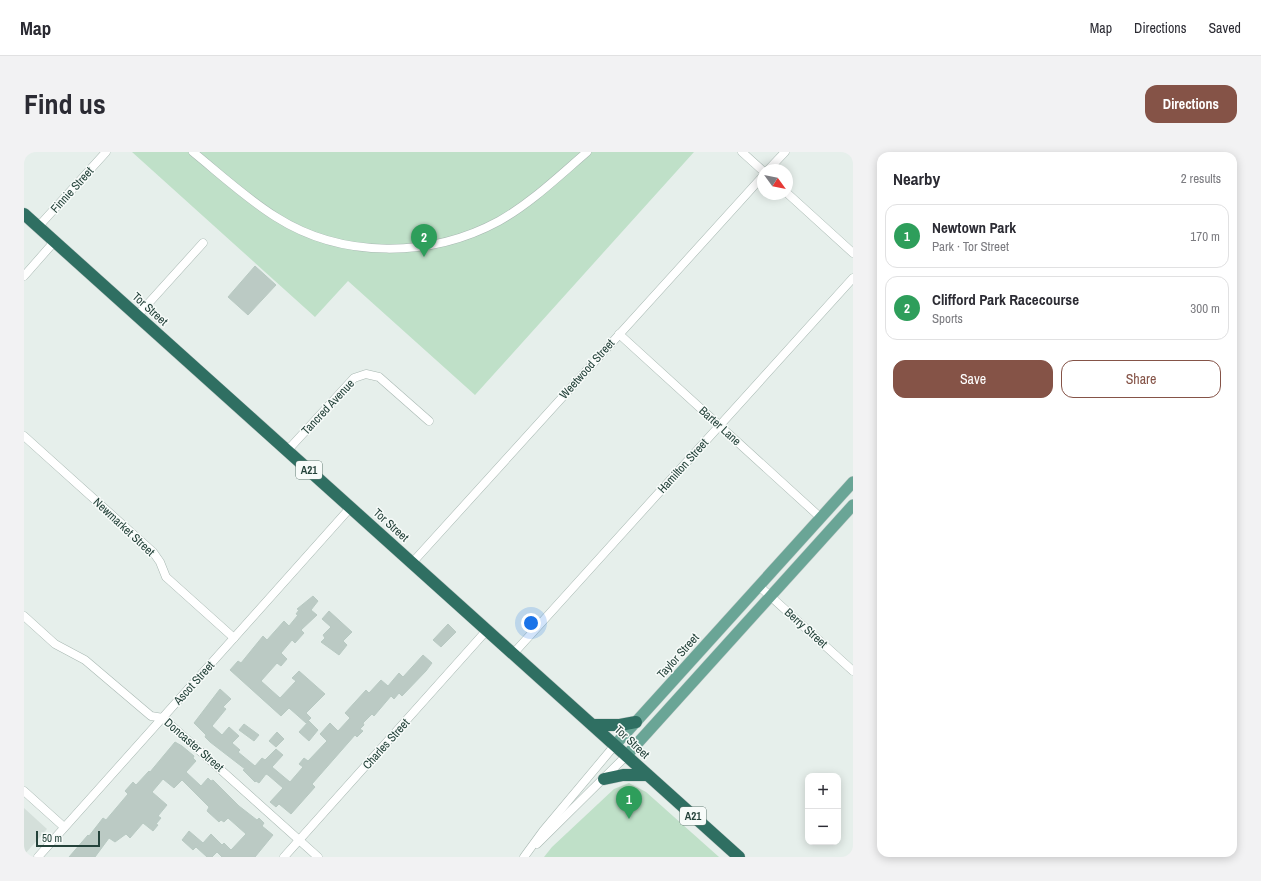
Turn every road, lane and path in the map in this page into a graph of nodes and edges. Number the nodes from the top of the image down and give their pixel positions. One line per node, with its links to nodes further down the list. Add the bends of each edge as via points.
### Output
1 (106, 152): 11 (street, Finnie Street)
2 (193, 152): 3 (street, via 261,207 294,227 341,244 395,249 456,239 499,220 528,202)
3 (587, 152)
4 (742, 152): 7 (street)
5 (785, 152): 6 (street)
6 (774, 164)
7 (757, 166)
8 (757, 183): 18 (street, Weetwood Street)
9 (793, 198): 14 (street)
10 (24, 214): 11 (highway, Tor Street / A21)
11 (38, 227): 12 (highway, Tor Street / A21)
12 (54, 242): 15 (street); 17 (highway, Tor Street / A21)
13 (203, 243): 17 (street)
14 (853, 252)
15 (24, 276)
16 (853, 278): 20 (street, Hamilton Street)
17 (137, 316): 22 (highway, Tor Street / A21)
18 (619, 334): 20 (street, Barter Lane); 27 (street, Weetwood Street)
19 (428, 421): 22 (street, Tancred Avenue, via 379,377 366,374 354,378)
20 (720, 426): 26 (street, Barter Lane); 33 (street, Hamilton Street)
21 (24, 436): 32 (street, Newmarket Street, via 152,552 160,562 166,577)
22 (287, 451): 25 (highway, Tor Street / A21)
23 (853, 482): 26 (main road, Taylor Street)
24 (853, 505): 29 (main road, Taylor Street)
25 (350, 508): 27 (highway, Tor Street / A21); 32 (street, Ascot Street)
26 (821, 518): 28 (main road, Taylor Street)
27 (412, 563): 31 (highway, Tor Street / A21)
28 (759, 586): 29 (street, Berry Street); 36 (main road, Taylor Street)
29 (770, 596): 34 (street, Berry Street); 39 (main road, Taylor Street)
30 (24, 616): 35 (street, Doncaster Street, via 55,644 85,660 150,716)
31 (487, 630): 33 (highway, Tor Street / A21); 44 (street, Charles Street)
32 (234, 638): 35 (street, Ascot Street)
33 (513, 654): 37 (highway, Tor Street / A21)
34 (853, 671)
35 (163, 718): 43 (street, Ascot Street); 44 (street, Doncaster Street)
36 (636, 722): 37 (highway); 38 (main road, Taylor Street)
37 (593, 725): 38 (highway, Tor Street / A21)
38 (615, 745): 39 (highway, Tor Street / A21); 45 (street, Taylor Street, via 547,825)
39 (626, 756): 40 (highway, Tor Street / A21); 41 (street, Taylor Street)
40 (647, 775): 41 (highway); 49 (highway, Tor Street / A21)
41 (604, 778): 45 (street, Taylor Street)
42 (24, 791): 43 (street)
43 (64, 827): 46 (street, Ascot Street)
44 (300, 840): 47 (street, Charles Street); 48 (street, Doncaster Street)
45 (526, 854)
46 (38, 857)
47 (284, 857)
48 (318, 857)
49 (739, 857)

